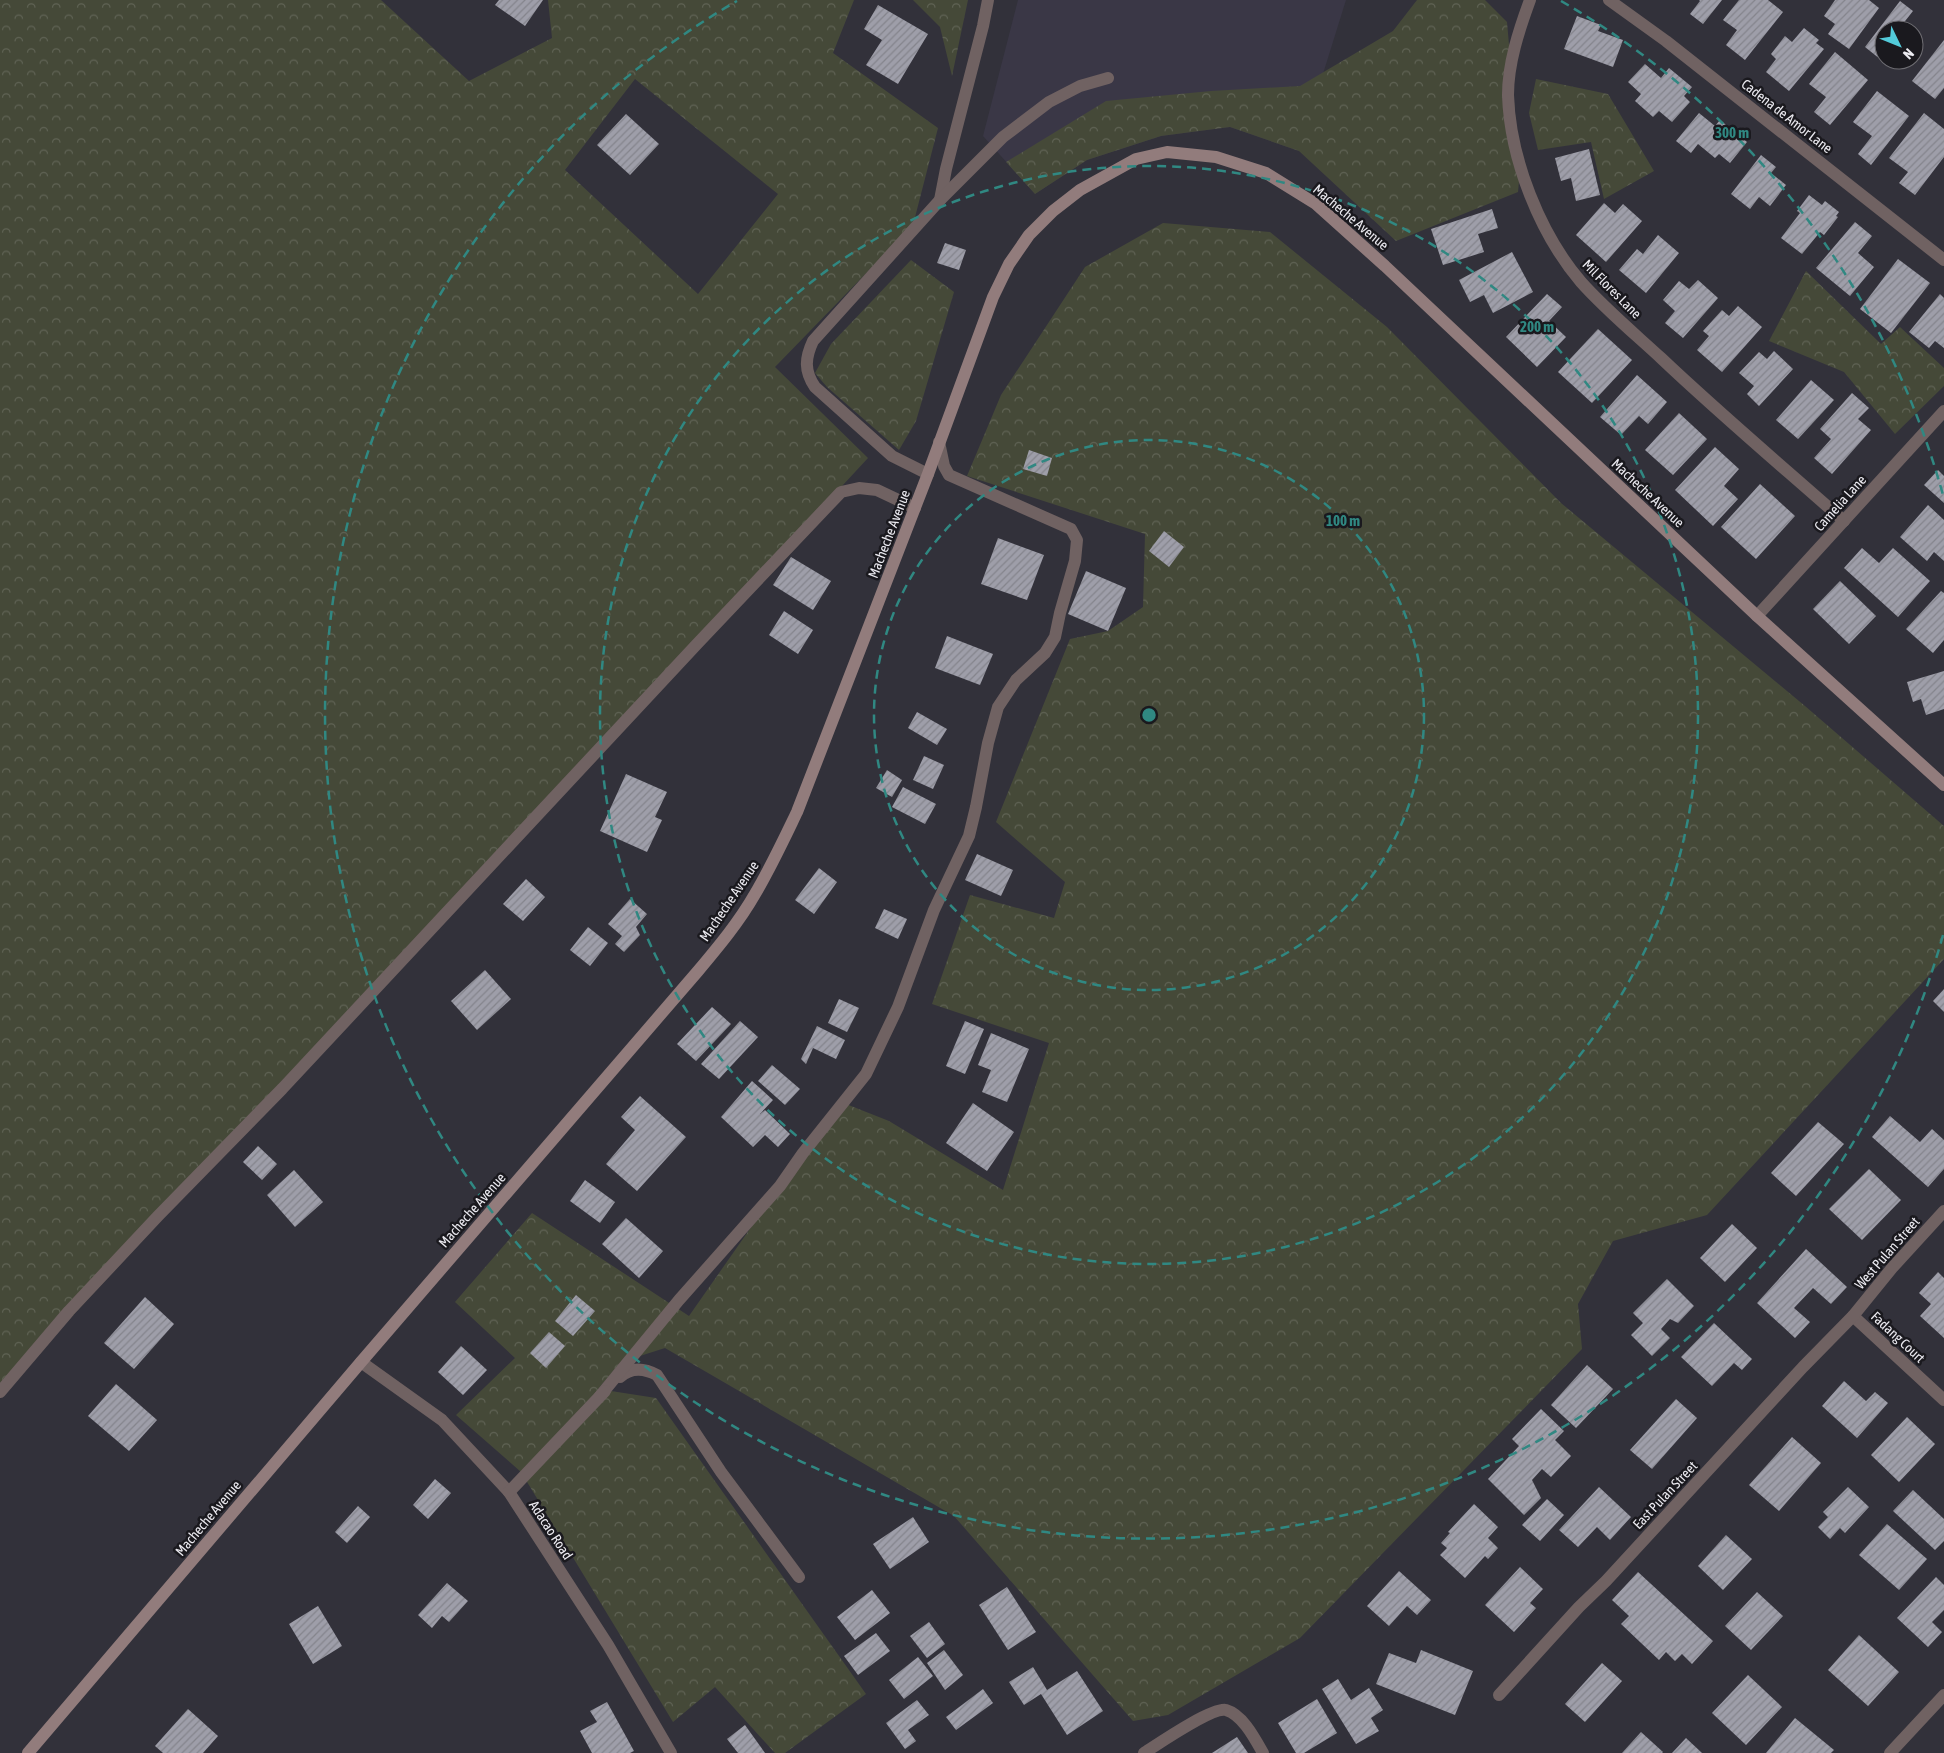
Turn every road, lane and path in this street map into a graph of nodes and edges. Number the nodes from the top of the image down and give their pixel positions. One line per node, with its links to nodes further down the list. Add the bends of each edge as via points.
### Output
1 (988, 0): 5 (street)
2 (1530, 0): 11 (street, Mil Flores Lane, via 1514,51 1508,95 1520,170 1554,244 1589,290 1681,377)
3 (1609, 0): 6 (street, Cadena de Amor Lane, via 1666,41)
4 (1108, 78): 5 (street, via 1080,86 1049,102 1003,137)
5 (940, 200): 9 (street, via 813,340 807,354 806,369 815,387 871,439 892,456)
6 (1944, 260)
7 (1944, 411): 11 (street, Camelia Lane)
8 (939, 442): 9 (main road, Macheche Avenue); 12 (main road, Macheche Avenue, via 993,297 1009,264 1029,235 1080,190 1136,159 1168,152 1216,156 1266,173 1316,204); 18 (street, via 949,475 1071,529 1077,540 1075,561 1055,637 1045,653 1016,680 998,707 969,836 934,910 898,1007 866,1074 780,1186)
9 (928, 474): 10 (main road, Macheche Avenue)
10 (915, 508): 16 (main road, Macheche Avenue, via 797,812 755,894 730,932 698,971); 17 (street, via 877,490 860,488 841,492 282,1089 69,1311)
11 (1844, 521): 12 (street, Camelia Lane)
12 (1757, 616): 13 (main road, Macheche Avenue)
13 (1944, 785)
14 (1944, 1211): 15 (street, West Pulan Street)
15 (1853, 1316): 19 (street, Fadang Court); 22 (street, East Pulan Street)
16 (361, 1362): 20 (street, Adacao Road, via 442,1420); 24 (main road, Macheche Avenue)
17 (0, 1392)
18 (600, 1396): 20 (street); 21 (street, via 630,1370 656,1375 721,1472)
19 (1944, 1400)
20 (509, 1492): 25 (street, Adacao Road, via 608,1645)
21 (799, 1577)
22 (1499, 1695)
23 (1944, 1695): 28 (street)
24 (28, 1753)
25 (671, 1753)
26 (1144, 1753): 27 (street, via 1223,1709 1239,1719)
27 (1263, 1753)
28 (1890, 1753)

